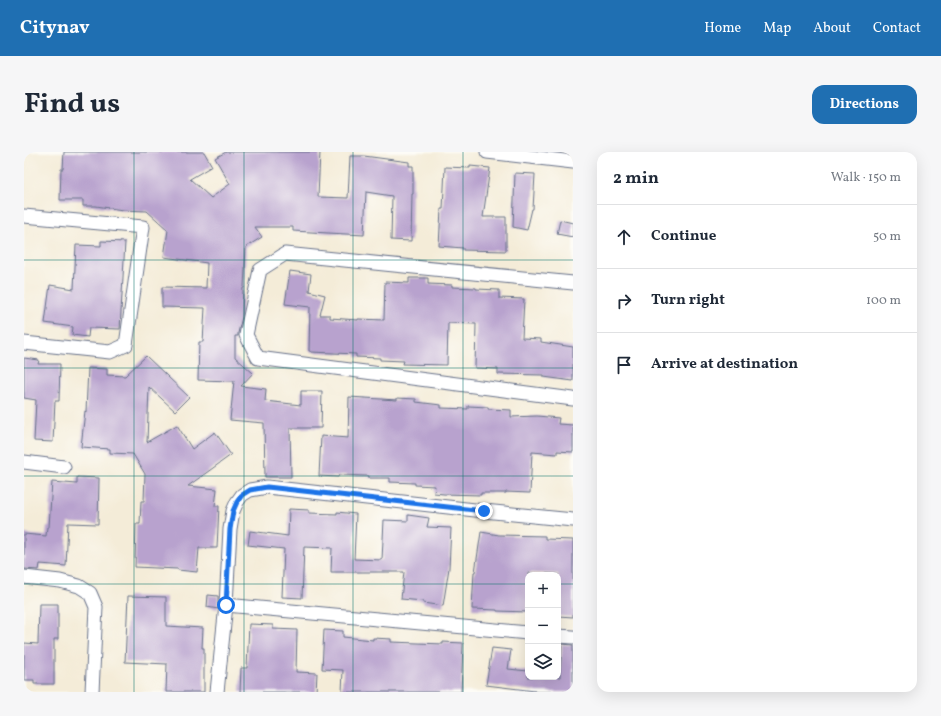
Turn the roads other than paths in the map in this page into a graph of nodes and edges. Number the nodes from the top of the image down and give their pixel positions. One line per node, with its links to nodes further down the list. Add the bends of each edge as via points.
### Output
1 (487, 152): 2 (street)
2 (573, 162)
3 (24, 216): 5 (street, via 143,227 126,345 110,352)
4 (573, 283): 6 (street, via 285,254 260,270 246,335 258,358)
5 (24, 343)
6 (573, 399)
7 (24, 462): 8 (street)
8 (64, 466)
9 (573, 520): 11 (street, via 267,487 250,490 242,495 233,511)
10 (24, 577): 15 (street, via 60,581 79,586 90,593 96,607)
11 (226, 605): 12 (street); 16 (street)
12 (525, 633)
13 (561, 636): 14 (street)
14 (573, 636)
15 (92, 692)
16 (217, 692)

